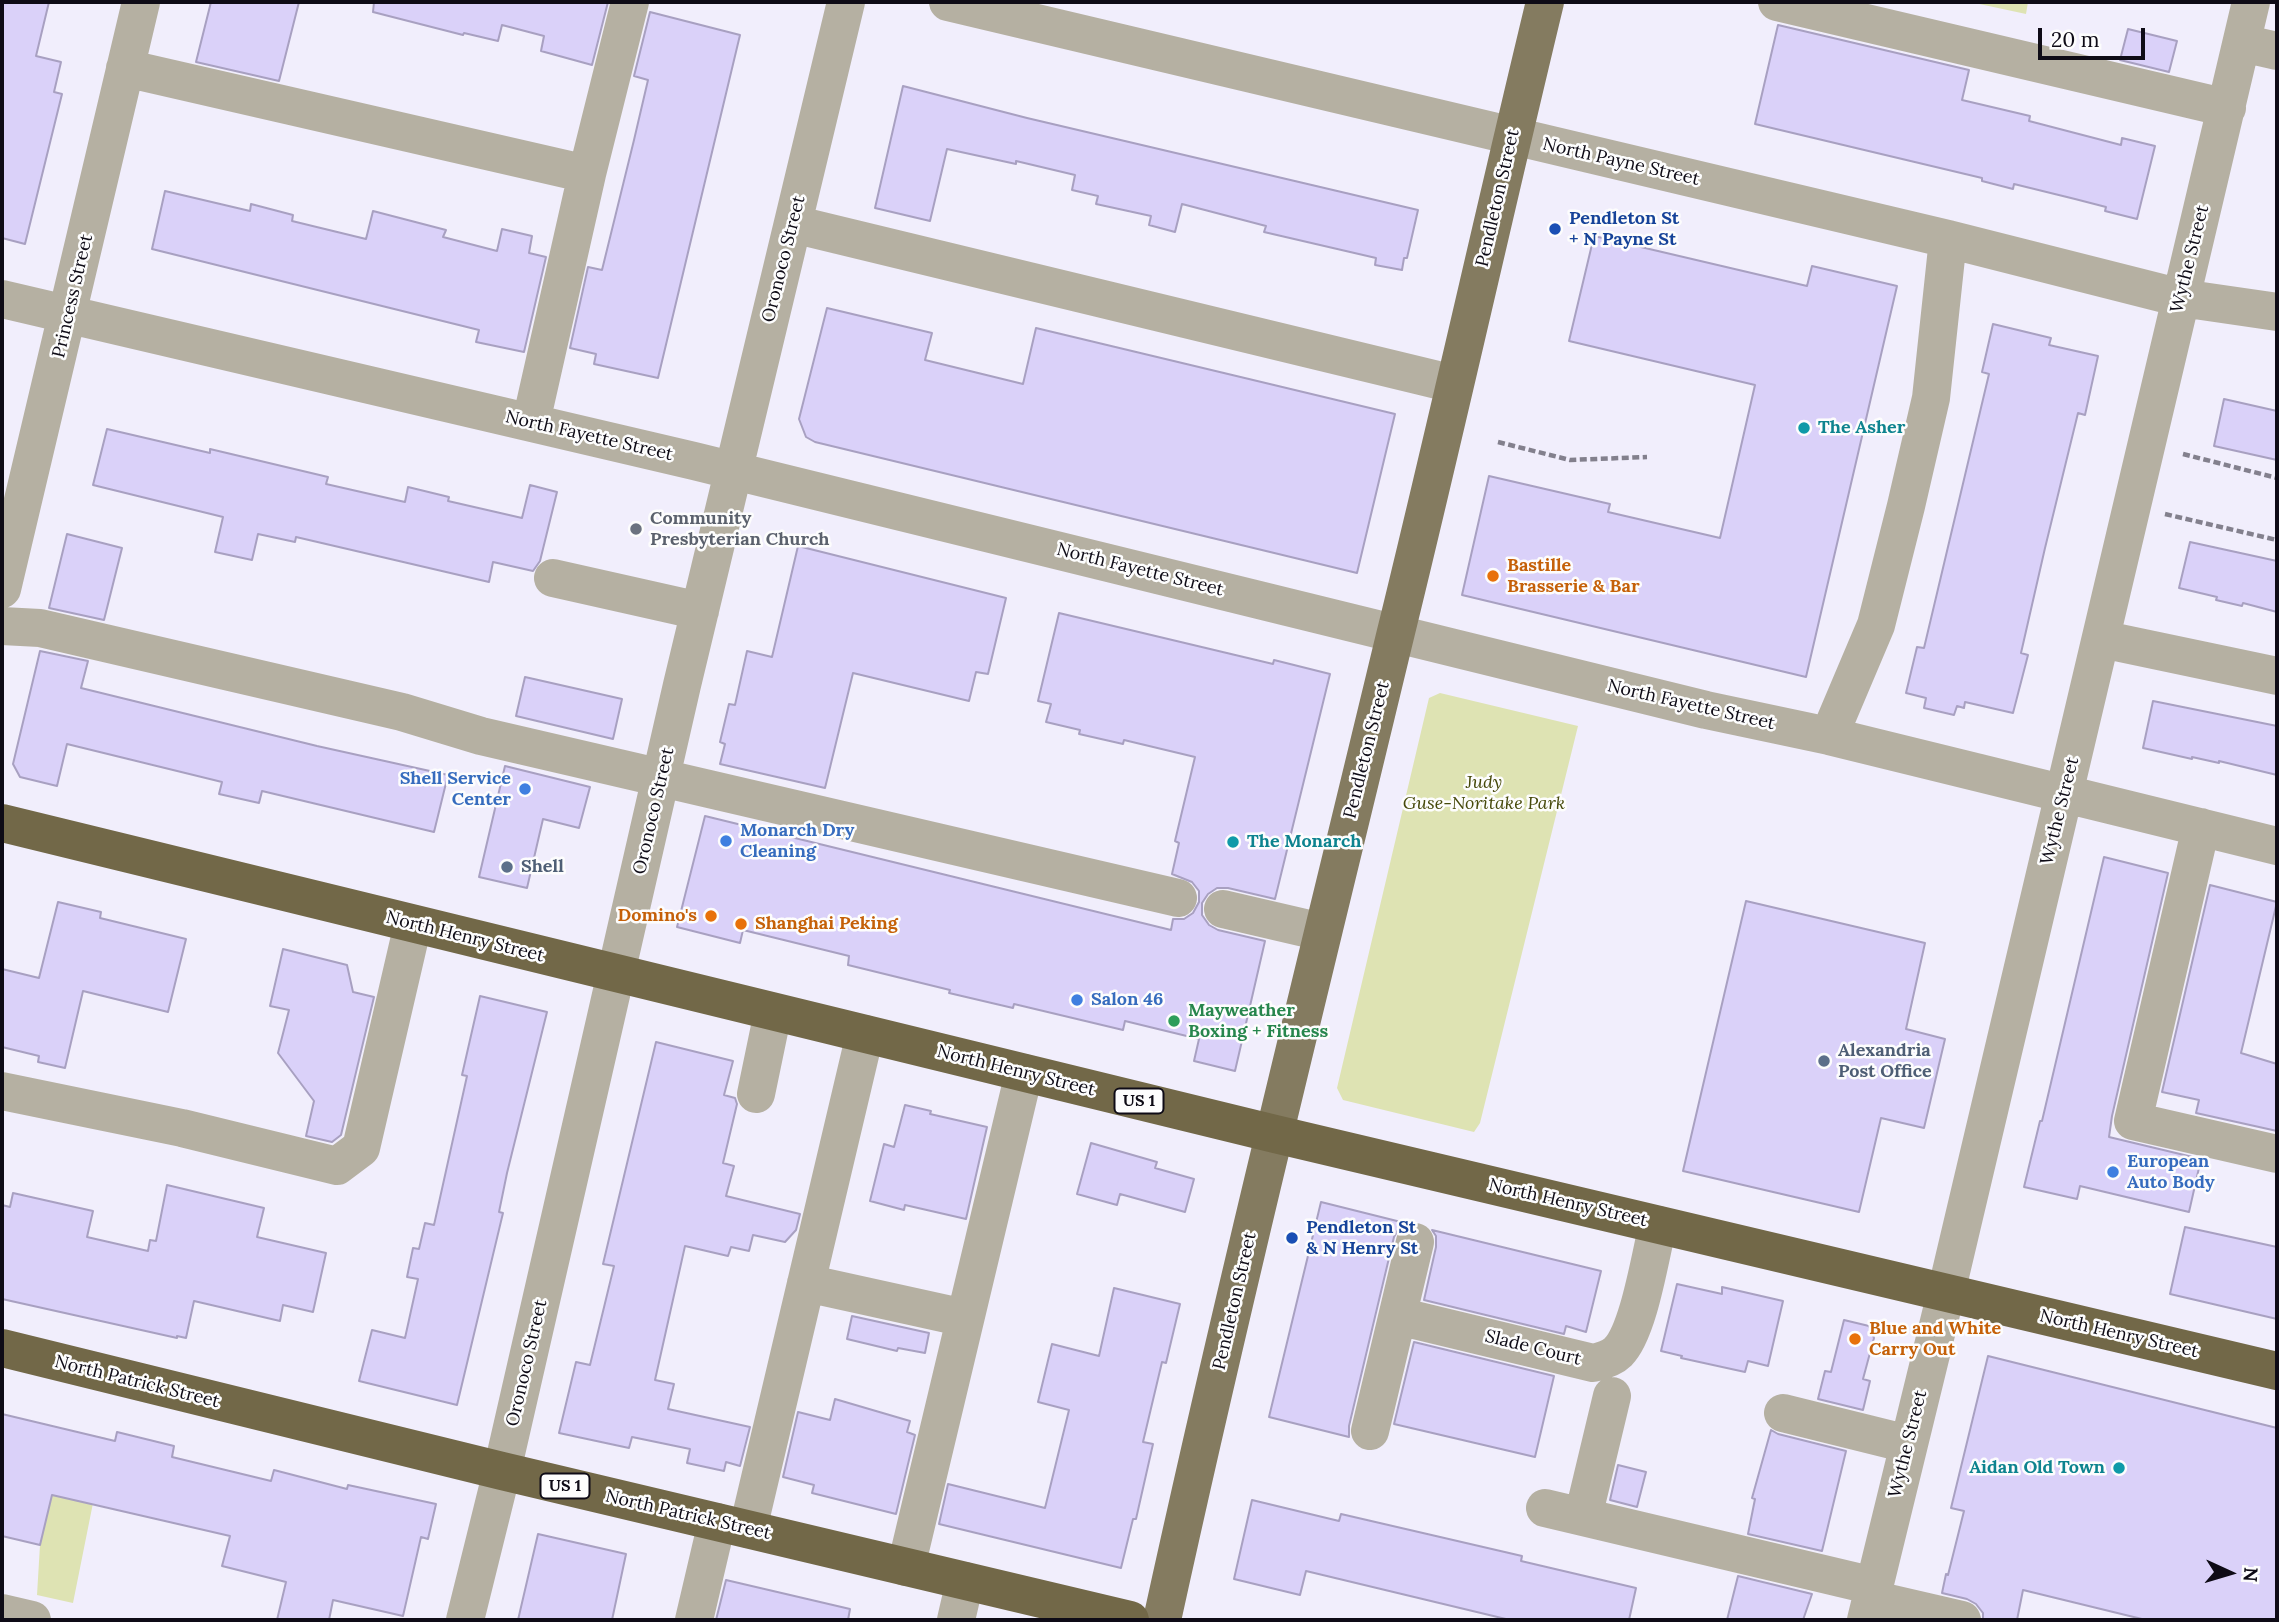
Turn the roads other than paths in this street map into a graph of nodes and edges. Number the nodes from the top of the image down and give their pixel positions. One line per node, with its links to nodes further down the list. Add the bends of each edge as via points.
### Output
1 (141, 2): 9 (street, Princess Street)
2 (630, 2): 12 (street)
3 (846, 2): 13 (street, Oronoco Street)
4 (948, 2): 11 (street, North Payne Street)
5 (1545, 2): 11 (main road, Pendleton Street)
6 (1777, 2): 10 (street)
7 (2251, 2): 8 (street, Wythe Street)
8 (2260, 47): 10 (street, Wythe Street)
9 (125, 68): 12 (street); 18 (street, Princess Street)
10 (2227, 108): 15 (street, Wythe Street)
11 (1513, 136): 14 (street, North Payne Street); 19 (main road, Pendleton Street)
12 (587, 174): 20 (street)
13 (793, 224): 19 (street); 21 (street, Oronoco Street)
14 (1948, 239): 15 (street, North Payne Street); 29 (street, via 1931,398 1912,479 1876,625)
15 (2181, 298): 17 (street, North Payne Street); 27 (street, Wythe Street)
16 (2, 299): 18 (street, North Fayette Street)
17 (2266, 310)
18 (68, 314): 20 (street, North Fayette Street); 22 (street, Princess Street)
19 (1454, 384): 26 (main road, Pendleton Street)
20 (531, 422): 21 (street, North Fayette Street)
21 (733, 471): 24 (street, Oronoco Street); 26 (street, North Fayette Street)
22 (4, 575)
23 (553, 578): 24 (street)
24 (700, 611): 30 (street, Oronoco Street)
25 (2, 625): 30 (street, via 53,631 402,712 481,736)
26 (1396, 633): 29 (street, North Fayette Street); 38 (main road, Pendleton Street)
27 (2101, 639): 28 (street); 31 (street, Wythe Street)
28 (2277, 676)
29 (1829, 737): 31 (street, North Fayette Street)
30 (661, 778): 35 (street); 39 (street, Oronoco Street)
31 (2064, 794): 33 (street, North Fayette Street); 50 (street, Wythe Street)
32 (2, 823): 37 (highway, North Henry Street / US 1)
33 (2201, 827): 34 (street, North Fayette Street); 46 (street, via 2133,1121)
34 (2277, 846)
35 (1178, 898)
36 (1223, 909): 38 (street)
37 (413, 924): 39 (highway, North Henry Street / US 1); 43 (street, via 361,1148 337,1166)
38 (1322, 932): 45 (main road, Pendleton Street)
39 (617, 974): 40 (highway, North Henry Street / US 1); 59 (street, Oronoco Street)
40 (773, 1012): 41 (highway, North Henry Street / US 1); 44 (street)
41 (865, 1034): 42 (highway, North Henry Street / US 1); 49 (street)
42 (1024, 1073): 45 (highway, North Henry Street / US 1); 52 (street)
43 (2, 1091)
44 (756, 1094)
45 (1275, 1134): 47 (highway, North Henry Street / US 1); 72 (main road, Pendleton Street)
46 (2277, 1154)
47 (1658, 1225): 50 (highway, North Henry Street / US 1); 51 (street, Slade Court, via 1631,1333 1606,1360 1593,1363)
48 (1415, 1242): 51 (street)
49 (806, 1283): 52 (street); 62 (street)
50 (1946, 1293): 54 (highway, North Henry Street / US 1); 58 (street, Wythe Street)
51 (1398, 1316): 57 (street)
52 (965, 1318): 63 (street)
53 (2, 1348): 59 (highway, North Patrick Street / US 1)
54 (2277, 1371)
55 (1612, 1396): 61 (street)
56 (1783, 1413): 58 (street)
57 (1370, 1431)
58 (1908, 1444): 65 (street, Wythe Street)
59 (502, 1471): 62 (highway, North Patrick Street / US 1); 68 (street, Oronoco Street)
60 (1545, 1508): 61 (street)
61 (1583, 1517): 65 (street)
62 (733, 1525): 63 (highway, North Patrick Street / US 1); 69 (street)
63 (906, 1567): 64 (highway, North Patrick Street / US 1)
64 (965, 1581): 70 (street); 71 (highway, North Patrick Street / US 1)
65 (1870, 1602): 73 (street)
66 (2, 1613): 67 (street)
67 (32, 1620)
68 (465, 1620)
69 (695, 1620)
70 (956, 1620)
71 (1130, 1620)
72 (1162, 1620)
73 (1962, 1620)

